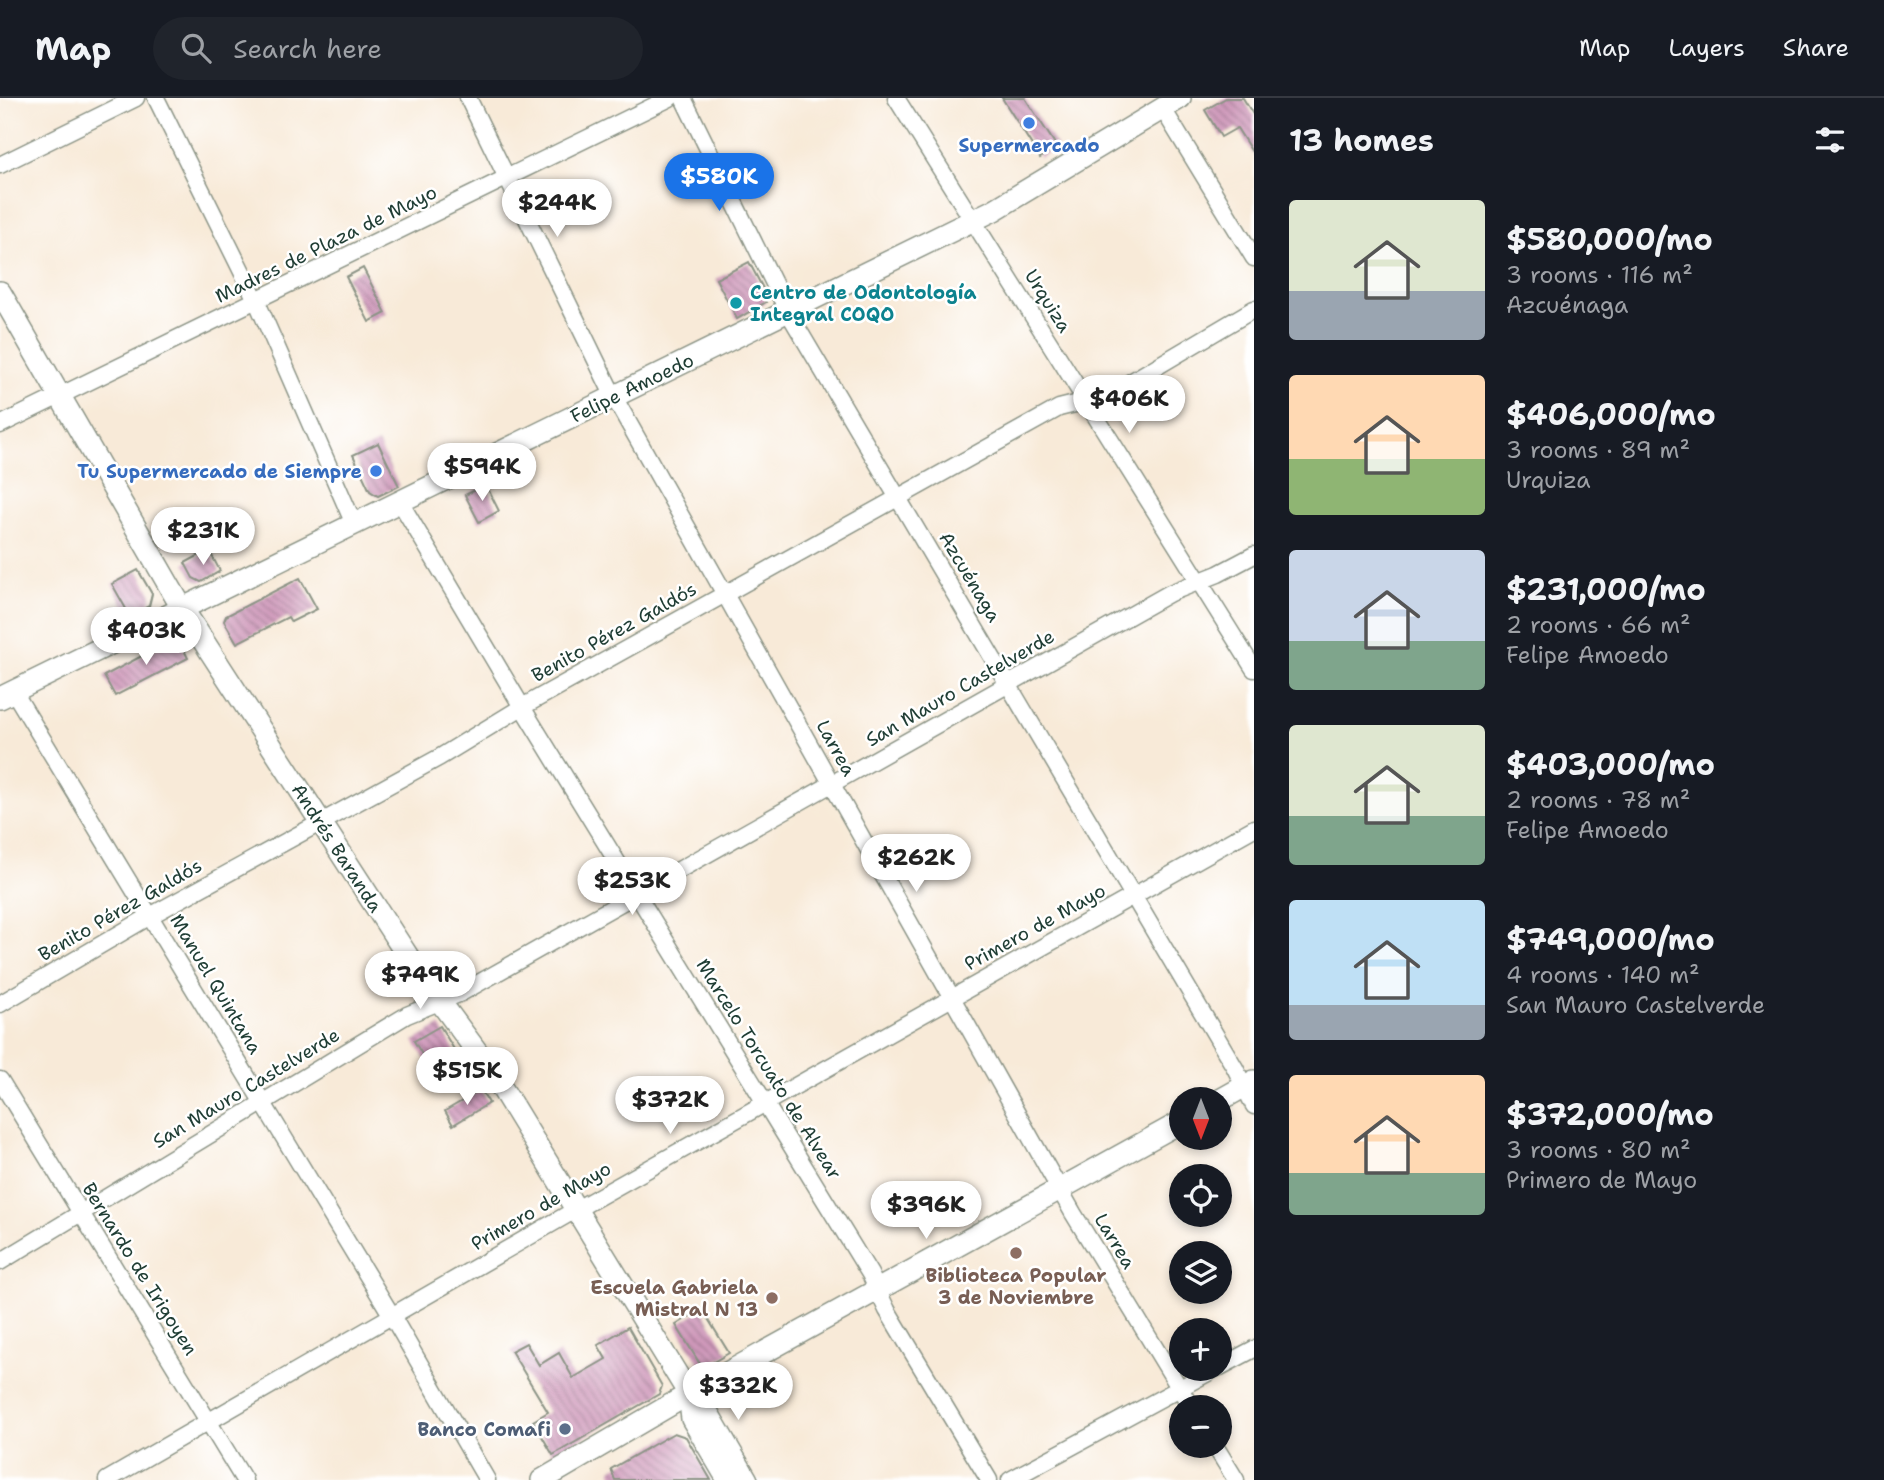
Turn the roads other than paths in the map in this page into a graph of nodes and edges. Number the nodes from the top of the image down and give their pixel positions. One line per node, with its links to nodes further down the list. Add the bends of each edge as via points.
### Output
1 (136, 98): 8 (street)
2 (156, 98): 13 (street)
3 (468, 98): 9 (street, Larrea)
4 (670, 98): 9 (street, Madres de Plaza de Mayo)
5 (683, 98): 15 (street, Azcuénaga)
6 (896, 98): 10 (street, Urquiza)
7 (1171, 102): 10 (main road, Felipe Amoedo); 11 (street)
8 (0, 165)
9 (507, 179): 13 (street, Madres de Plaza de Mayo); 17 (street, Larrea)
10 (972, 220): 15 (main road, Felipe Amoedo); 18 (street, Urquiza)
11 (1254, 258)
12 (0, 292): 16 (main road, Andrés Baranda)
13 (257, 302): 16 (street, Madres de Plaza de Mayo); 22 (street)
14 (1254, 309): 18 (street, Benito Pérez Galdós, via 1107,396)
15 (788, 312): 17 (main road, Felipe Amoedo); 20 (street, Azcuénaga)
16 (59, 396): 19 (street, Madres de Plaza de Mayo); 26 (main road, Andrés Baranda)
17 (614, 397): 21 (main road, Felipe Amoedo); 25 (street, Larrea)
18 (1086, 401): 20 (street, Benito Pérez Galdós, via 1059,408); 24 (street, Urquiza)
19 (0, 425)
20 (899, 499): 25 (street, Benito Pérez Galdós); 28 (street, Azcuénaga)
21 (400, 502): 22 (main road, Felipe Amoedo); 30 (street, Marcelo Torcuato de Alvear)
22 (354, 524): 26 (main road, Felipe Amoedo)
23 (1254, 555): 24 (street, San Mauro Castelverde)
24 (1199, 582): 27 (street, Urquiza); 28 (street, San Mauro Castelverde, via 1170,593)
25 (726, 594): 30 (street, Benito Pérez Galdós); 31 (street, Larrea)
26 (182, 608): 29 (main road, Felipe Amoedo); 32 (main road, Andrés Baranda)
27 (1254, 669)
28 (1009, 684): 31 (street, San Mauro Castelverde); 35 (street, Azcuénaga)
29 (4, 694): 36 (street, Manuel Quintana)
30 (522, 707): 32 (street, Benito Pérez Galdós); 34 (street, Marcelo Torcuato de Alvear)
31 (832, 784): 34 (street, San Mauro Castelverde); 37 (street, Larrea)
32 (319, 821): 36 (street, Benito Pérez Galdós); 38 (main road, Andrés Baranda)
33 (1254, 828): 35 (street, Primero de Mayo)
34 (635, 894): 38 (street, San Mauro Castelverde, via 461,993); 44 (street, Marcelo Torcuato de Alvear)
35 (1133, 898): 37 (street, Primero de Mayo); 41 (street, Azcuénaga)
36 (150, 916): 39 (street, Benito Pérez Galdós); 43 (street, Manuel Quintana)
37 (953, 997): 44 (street, Primero de Mayo); 47 (street, Larrea)
38 (439, 1001): 43 (street, San Mauro Castelverde, via 407,1015); 48 (main road, Andrés Baranda, via 492,1072)
39 (0, 1004)
40 (0, 1080): 49 (street, Bernardo de Irigoyen)
41 (1249, 1084): 42 (main road); 45 (street, Azcuénaga)
42 (1232, 1093)
43 (263, 1102): 49 (street, San Mauro Castelverde); 52 (street, Manuel Quintana)
44 (766, 1104): 48 (street, Primero de Mayo); 51 (street, Marcelo Torcuato de Alvear)
45 (1254, 1106)
46 (1169, 1129): 47 (main road)
47 (1060, 1190): 51 (main road); 56 (street, Larrea)
48 (578, 1209): 52 (street, Primero de Mayo); 57 (main road, Andrés Baranda)
49 (80, 1213): 50 (street, San Mauro Castelverde); 59 (street, Bernardo de Irigoyen)
50 (0, 1262)
51 (878, 1291): 57 (main road); 67 (street, Marcelo Torcuato de Alvear)
52 (392, 1316): 59 (street, Primero de Mayo); 63 (street, Manuel Quintana)
53 (1254, 1349): 54 (street)
54 (1232, 1361)
55 (1194, 1381): 56 (street)
56 (1180, 1388): 58 (street, Larrea); 68 (street)
57 (690, 1394): 64 (main road); 65 (main road, Andrés Baranda, via 692,1419); 66 (main road, Andrés Baranda, via 708,1413)
58 (1184, 1395)
59 (209, 1421): 61 (street, Primero de Mayo); 62 (street, Bernardo de Irigoyen)
60 (1222, 1458): 69 (street)
61 (107, 1480)
62 (244, 1480)
63 (487, 1480)
64 (542, 1480)
65 (728, 1480)
66 (747, 1480)
67 (989, 1480)
68 (1010, 1480)
69 (1236, 1480)

